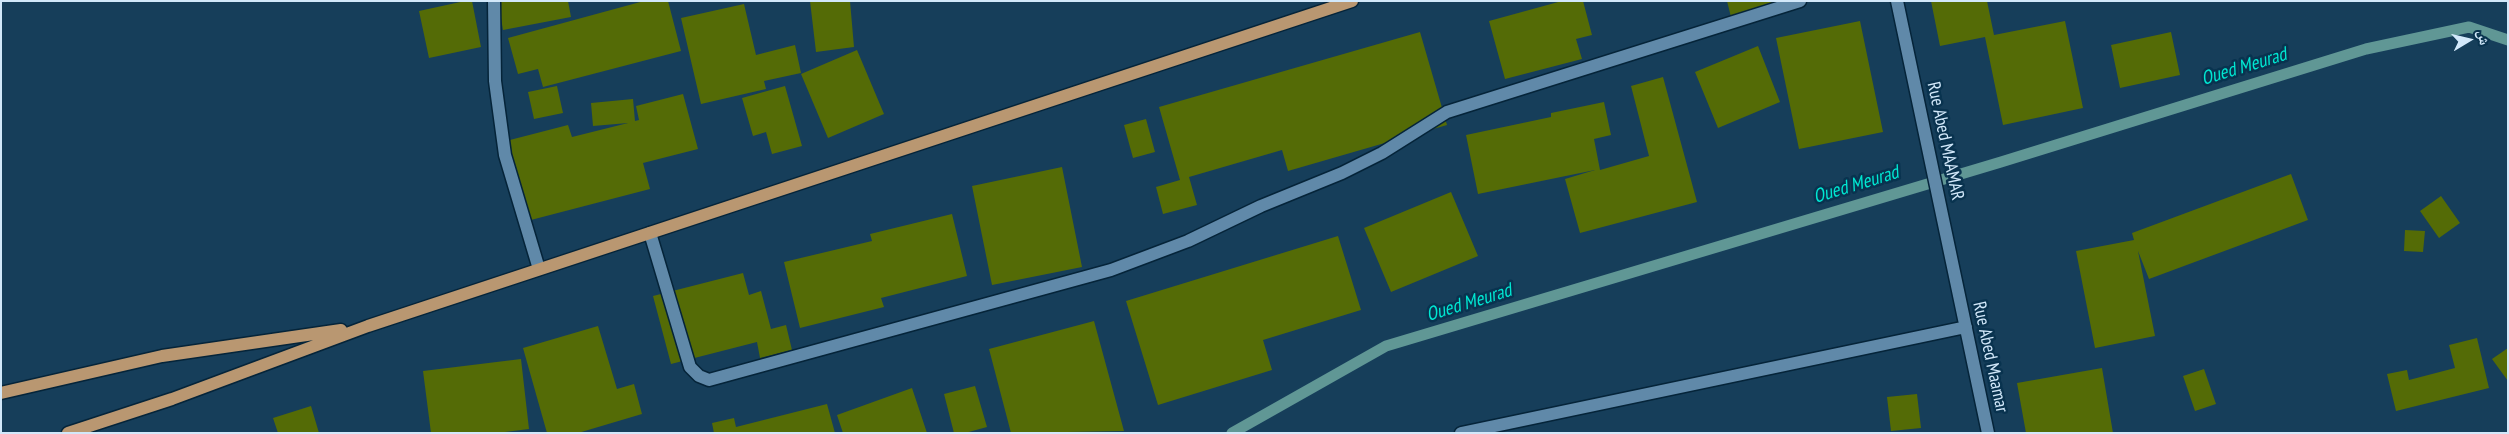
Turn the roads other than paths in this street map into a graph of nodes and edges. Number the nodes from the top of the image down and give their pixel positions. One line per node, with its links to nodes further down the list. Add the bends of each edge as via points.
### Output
1 (494, 1): 6 (street, via 495,81 505,155)
2 (1352, 1): 5 (main road)
3 (1800, 1): 5 (street, via 1448,112 1382,153 1342,173 1188,241 1111,270 709,380 690,367)
4 (1898, 1): 7 (street, Rue Abed MAAMAR)
5 (650, 234): 6 (main road)
6 (539, 270): 8 (main road)
7 (1958, 288): 9 (street, Rue Abed Maamar)
8 (368, 326): 10 (main road, via 162,356); 11 (main road, via 172,399)
9 (1966, 327): 12 (street); 13 (street, Rue Abed Maamar)
10 (1, 393)
11 (68, 433)
12 (1461, 433)
13 (1988, 433)

